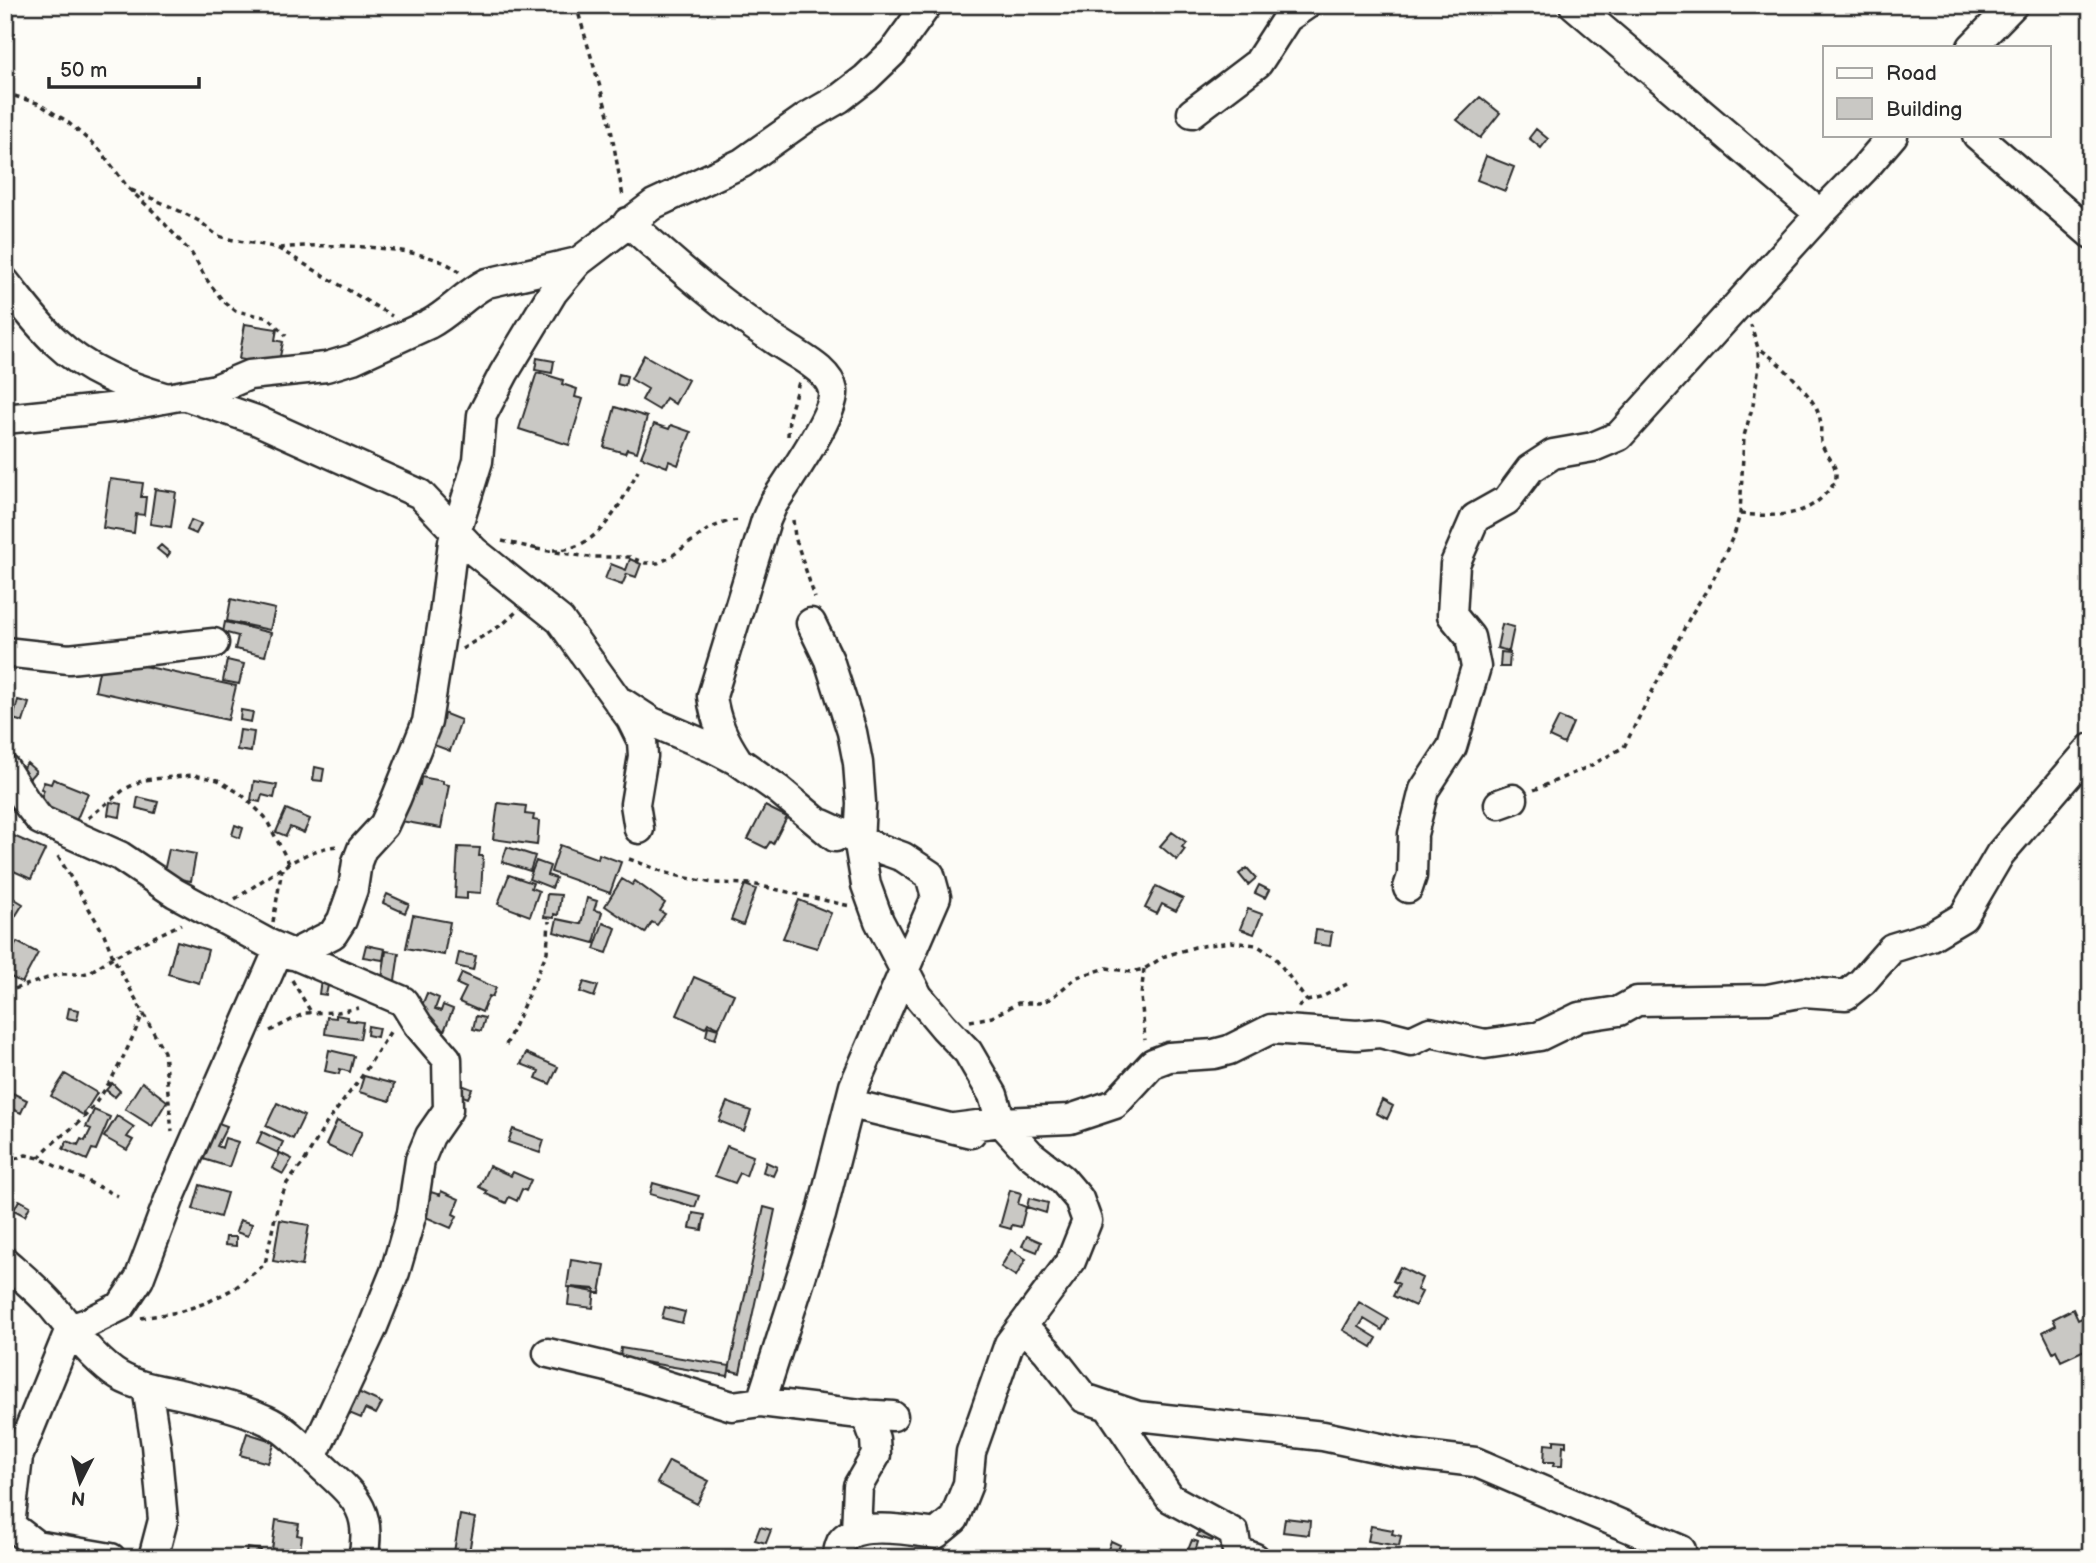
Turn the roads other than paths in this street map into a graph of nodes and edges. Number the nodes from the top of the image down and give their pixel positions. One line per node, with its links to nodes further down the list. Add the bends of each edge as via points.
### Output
1 (927, 5): 10 (street, via 893,52 840,98 742,163 654,204)
2 (1306, 5): 6 (street, via 1287,19 1258,63)
3 (1574, 5): 9 (street)
4 (2013, 5): 5 (street)
5 (1973, 46)
6 (1192, 113)
7 (1892, 136): 9 (street)
8 (1977, 136): 11 (street)
9 (1820, 214): 26 (street, via 1619,436 1593,447 1553,454 1530,469 1507,500 1475,518 1455,564 1452,615 1470,637 1476,667 1452,747 1424,790 1413,834)
10 (628, 222): 12 (street); 22 (street, via 692,280 823,373 833,391 831,409 765,520 712,696 724,741)
11 (2091, 234)
12 (578, 262): 14 (street, via 487,283 443,317 340,363 249,375); 16 (street, via 553,292 482,415 478,461)
13 (5, 282): 14 (street, via 55,342 78,360 117,380)
14 (178, 398): 15 (street); 16 (street, via 256,420 420,494)
15 (5, 419)
16 (455, 533): 20 (street, via 560,620); 27 (street, via 426,722 396,799 384,825 362,849 353,889 333,934)
17 (811, 623): 25 (street, via 829,660 852,732 858,763)
18 (214, 643): 19 (street, via 69,659)
19 (5, 652)
20 (617, 699): 22 (street, via 652,722); 24 (street, via 642,741 635,804)
21 (2091, 747): 30 (street, via 2000,854 1963,917 1931,936 1892,948 1846,995 1804,992 1768,999 1637,1001 1619,1011 1579,1017 1540,1036 1485,1044 1430,1032 1411,1041 1380,1032 1356,1035 1272,1029 1229,1050 1153,1063 1115,1104 1070,1118)
22 (738, 761): 25 (street)
23 (5, 769): 27 (street, via 40,820 120,856)
24 (639, 829)
25 (861, 852): 28 (street, via 876,912); 28 (street, via 903,857 930,875 936,897)
26 (1408, 888)
27 (283, 957): 35 (street, via 236,1046 139,1279 121,1306); 41 (street, via 397,1001 447,1059 448,1110 420,1160 412,1213 395,1272)
28 (904, 968): 29 (street, via 854,1086); 30 (street, via 918,996 968,1052 993,1095)
29 (851, 1104): 31 (street); 38 (street)
30 (1001, 1122): 31 (street); 32 (street)
31 (954, 1128): 32 (street)
32 (1038, 1160): 34 (street, via 1079,1199 1087,1221 1071,1261)
33 (5, 1262): 35 (street)
34 (1023, 1326): 39 (street, via 1084,1398); 42 (street, via 1009,1344 971,1452 968,1484 954,1519 936,1534)
35 (70, 1329): 37 (street, via 114,1373); 40 (street)
36 (548, 1353): 38 (street, via 732,1406)
37 (147, 1387): 41 (street, via 269,1421); 45 (street, via 163,1520)
38 (761, 1402): 42 (street, via 879,1415 876,1455 858,1486)
39 (1108, 1406): 43 (street, via 1138,1416 1323,1436 1475,1462); 48 (street, via 1170,1498 1234,1533 1237,1551)
40 (12, 1454): 44 (street, via 10,1525 36,1545)
41 (312, 1457): 46 (street, via 354,1498 365,1520)
42 (856, 1531): 47 (street, via 842,1541)
43 (1687, 1555)
44 (111, 1558)
45 (153, 1558)
46 (363, 1558)
47 (837, 1558)
48 (1255, 1558)

